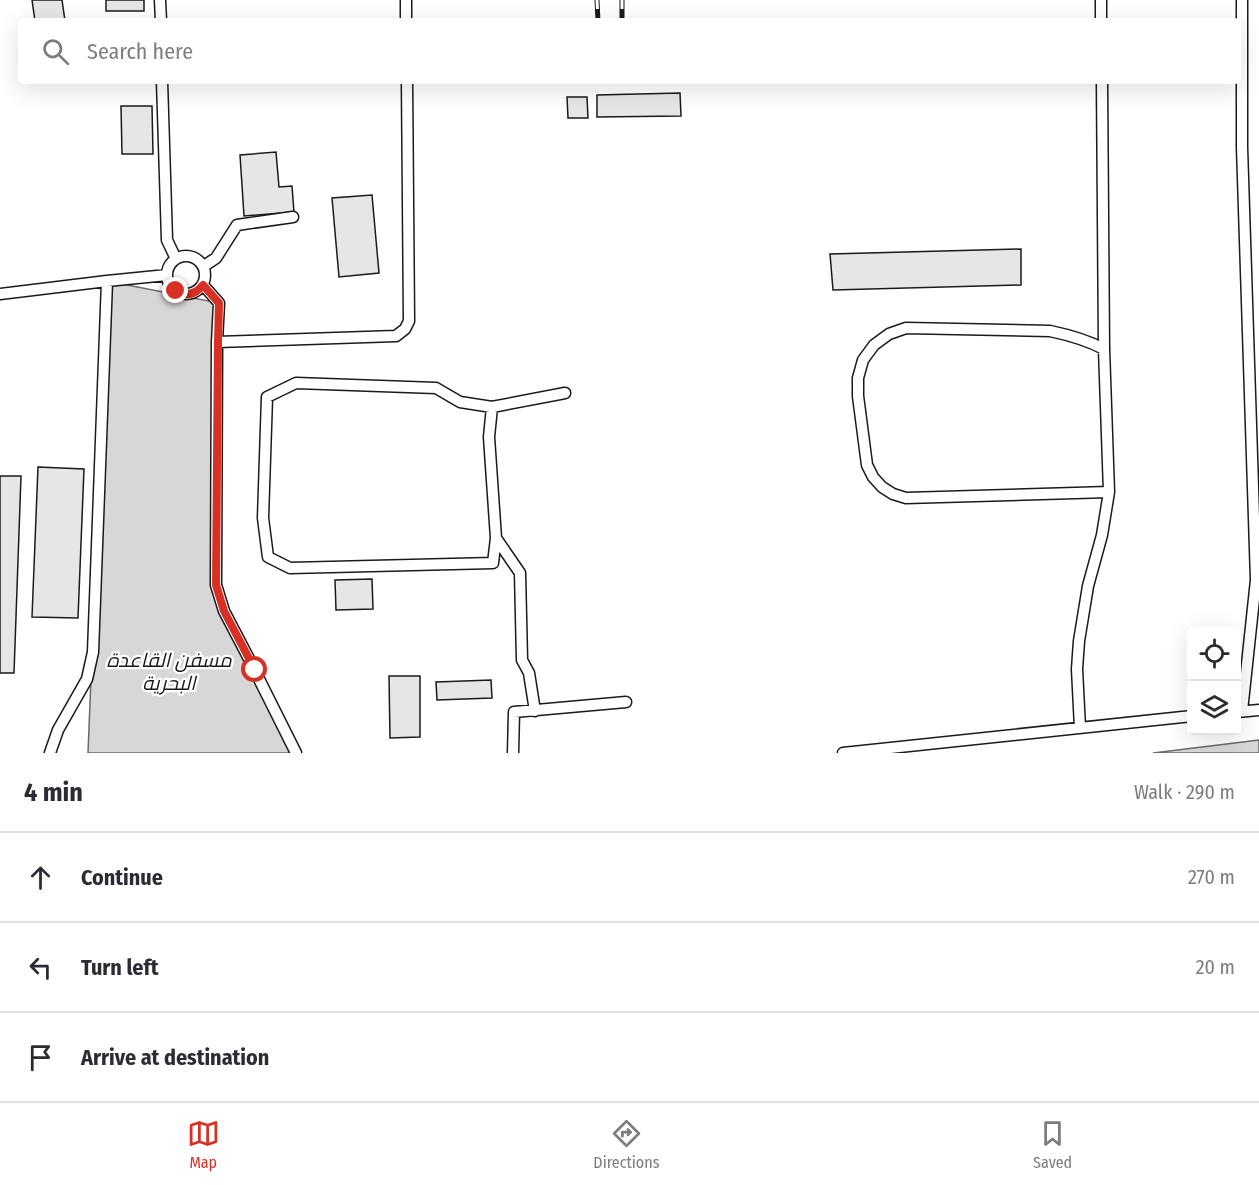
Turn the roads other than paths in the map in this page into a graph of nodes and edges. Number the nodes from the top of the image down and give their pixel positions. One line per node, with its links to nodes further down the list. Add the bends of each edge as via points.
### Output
1 (160, 0): 5 (lane)
2 (406, 0): 6 (lane)
3 (1101, 0): 7 (lane)
4 (1242, 0): 24 (lane, via 1242,147 1256,580)
5 (160, 18)
6 (406, 18)
7 (1101, 18)
8 (162, 84): 12 (lane, via 167,240)
9 (407, 84): 18 (lane, via 409,321 405,329 396,336)
10 (1102, 84): 19 (lane)
11 (293, 217): 13 (lane, via 237,225 216,258)
12 (176, 259): 13 (lane, via 194,257); 14 (lane)
13 (204, 266): 16 (lane)
14 (167, 275): 15 (lane); 16 (lane, via 171,287 182,294 194,293)
15 (107, 281): 17 (lane); 31 (lane, via 93,652 87,679 58,730)
16 (203, 285): 18 (lane, via 219,303)
17 (0, 294)
18 (218, 342): 32 (lane, via 216,585 224,611)
19 (1104, 349): 22 (lane); 22 (lane, via 1050,331 906,328 889,333 863,360 858,396 867,465 873,477 893,494 906,498)
20 (566, 393): 21 (lane)
21 (492, 407): 23 (lane, via 489,437); 23 (lane, via 460,402 436,388 296,383 267,398 263,518 268,557 290,568 493,562)
22 (1109, 492): 30 (lane, via 1080,630)
23 (496, 538): 27 (lane, via 520,573 522,660 529,673)
24 (1241, 696)
25 (626, 702): 27 (lane)
26 (1259, 710): 28 (lane)
27 (535, 711): 33 (lane, via 514,712)
28 (1241, 711)
29 (1187, 716): 30 (lane)
30 (1080, 728): 34 (lane)
31 (50, 753)
32 (296, 753)
33 (513, 753)
34 (843, 753)

